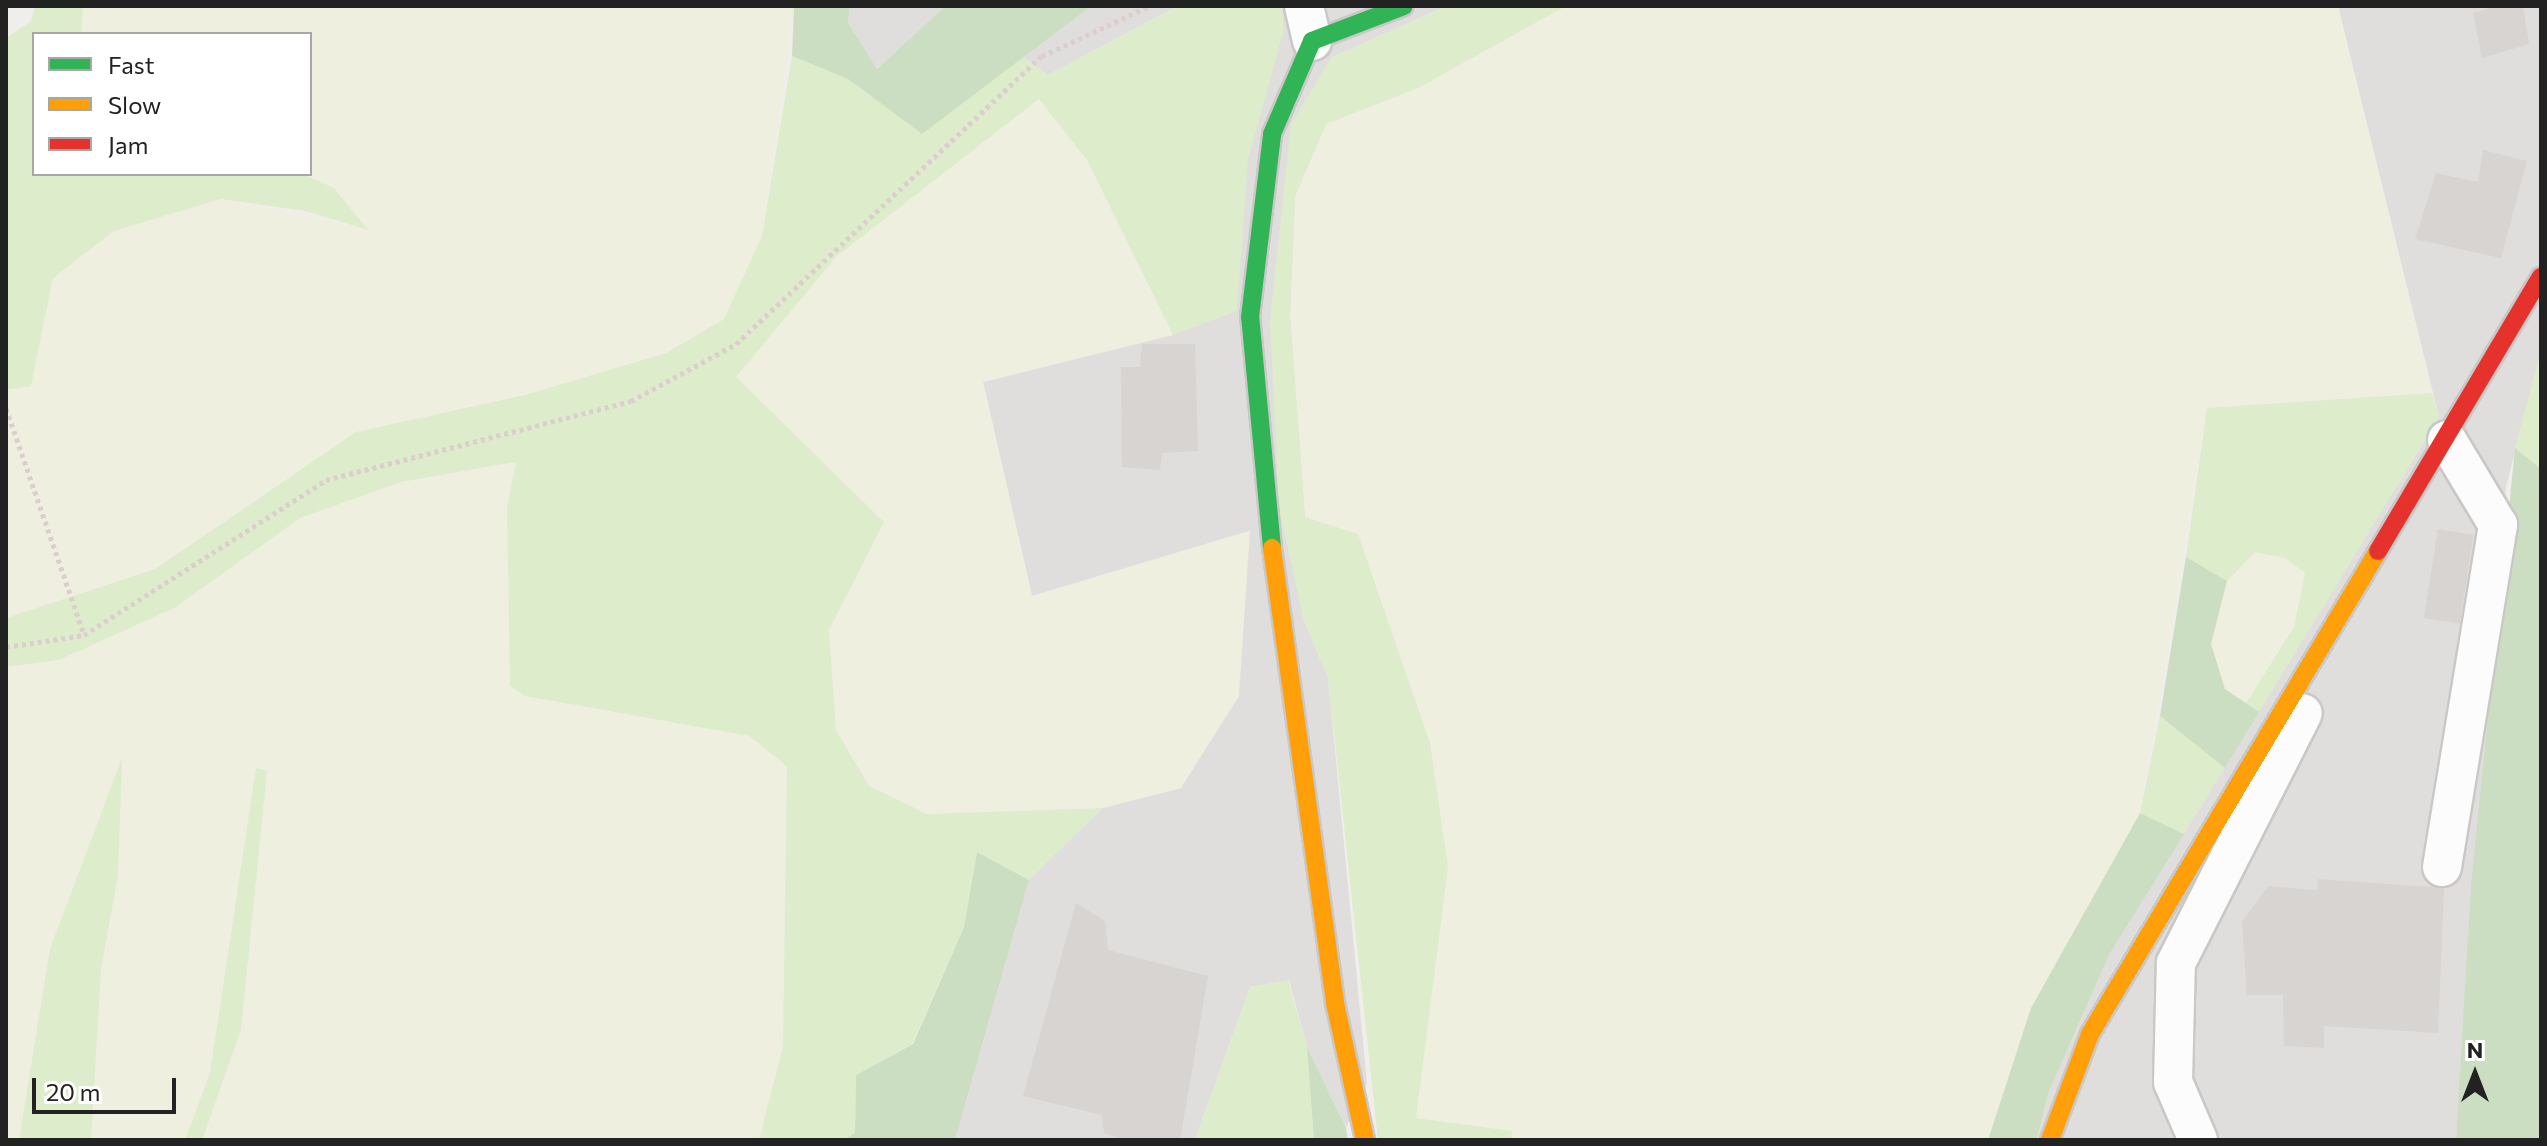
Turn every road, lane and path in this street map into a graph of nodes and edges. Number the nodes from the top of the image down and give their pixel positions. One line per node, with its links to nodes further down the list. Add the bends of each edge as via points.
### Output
1 (1149, 6): 8 (path, via 1042,56 736,344 631,401 326,480)
2 (1404, 6): 3 (street)
3 (1308, 24): 11 (street, via 1272,134 1250,317 1275,574 1335,1003)
4 (2541, 277): 6 (street)
5 (6, 408): 8 (path)
6 (2447, 440): 7 (street); 10 (street, via 2498,525)
7 (2395, 532): 12 (street, via 2090,1034); 13 (street, via 2176,963 2173,1082)
8 (84, 635): 9 (path)
9 (6, 647)
10 (2442, 867)
11 (1365, 1140)
12 (2050, 1140)
13 (2198, 1140)

